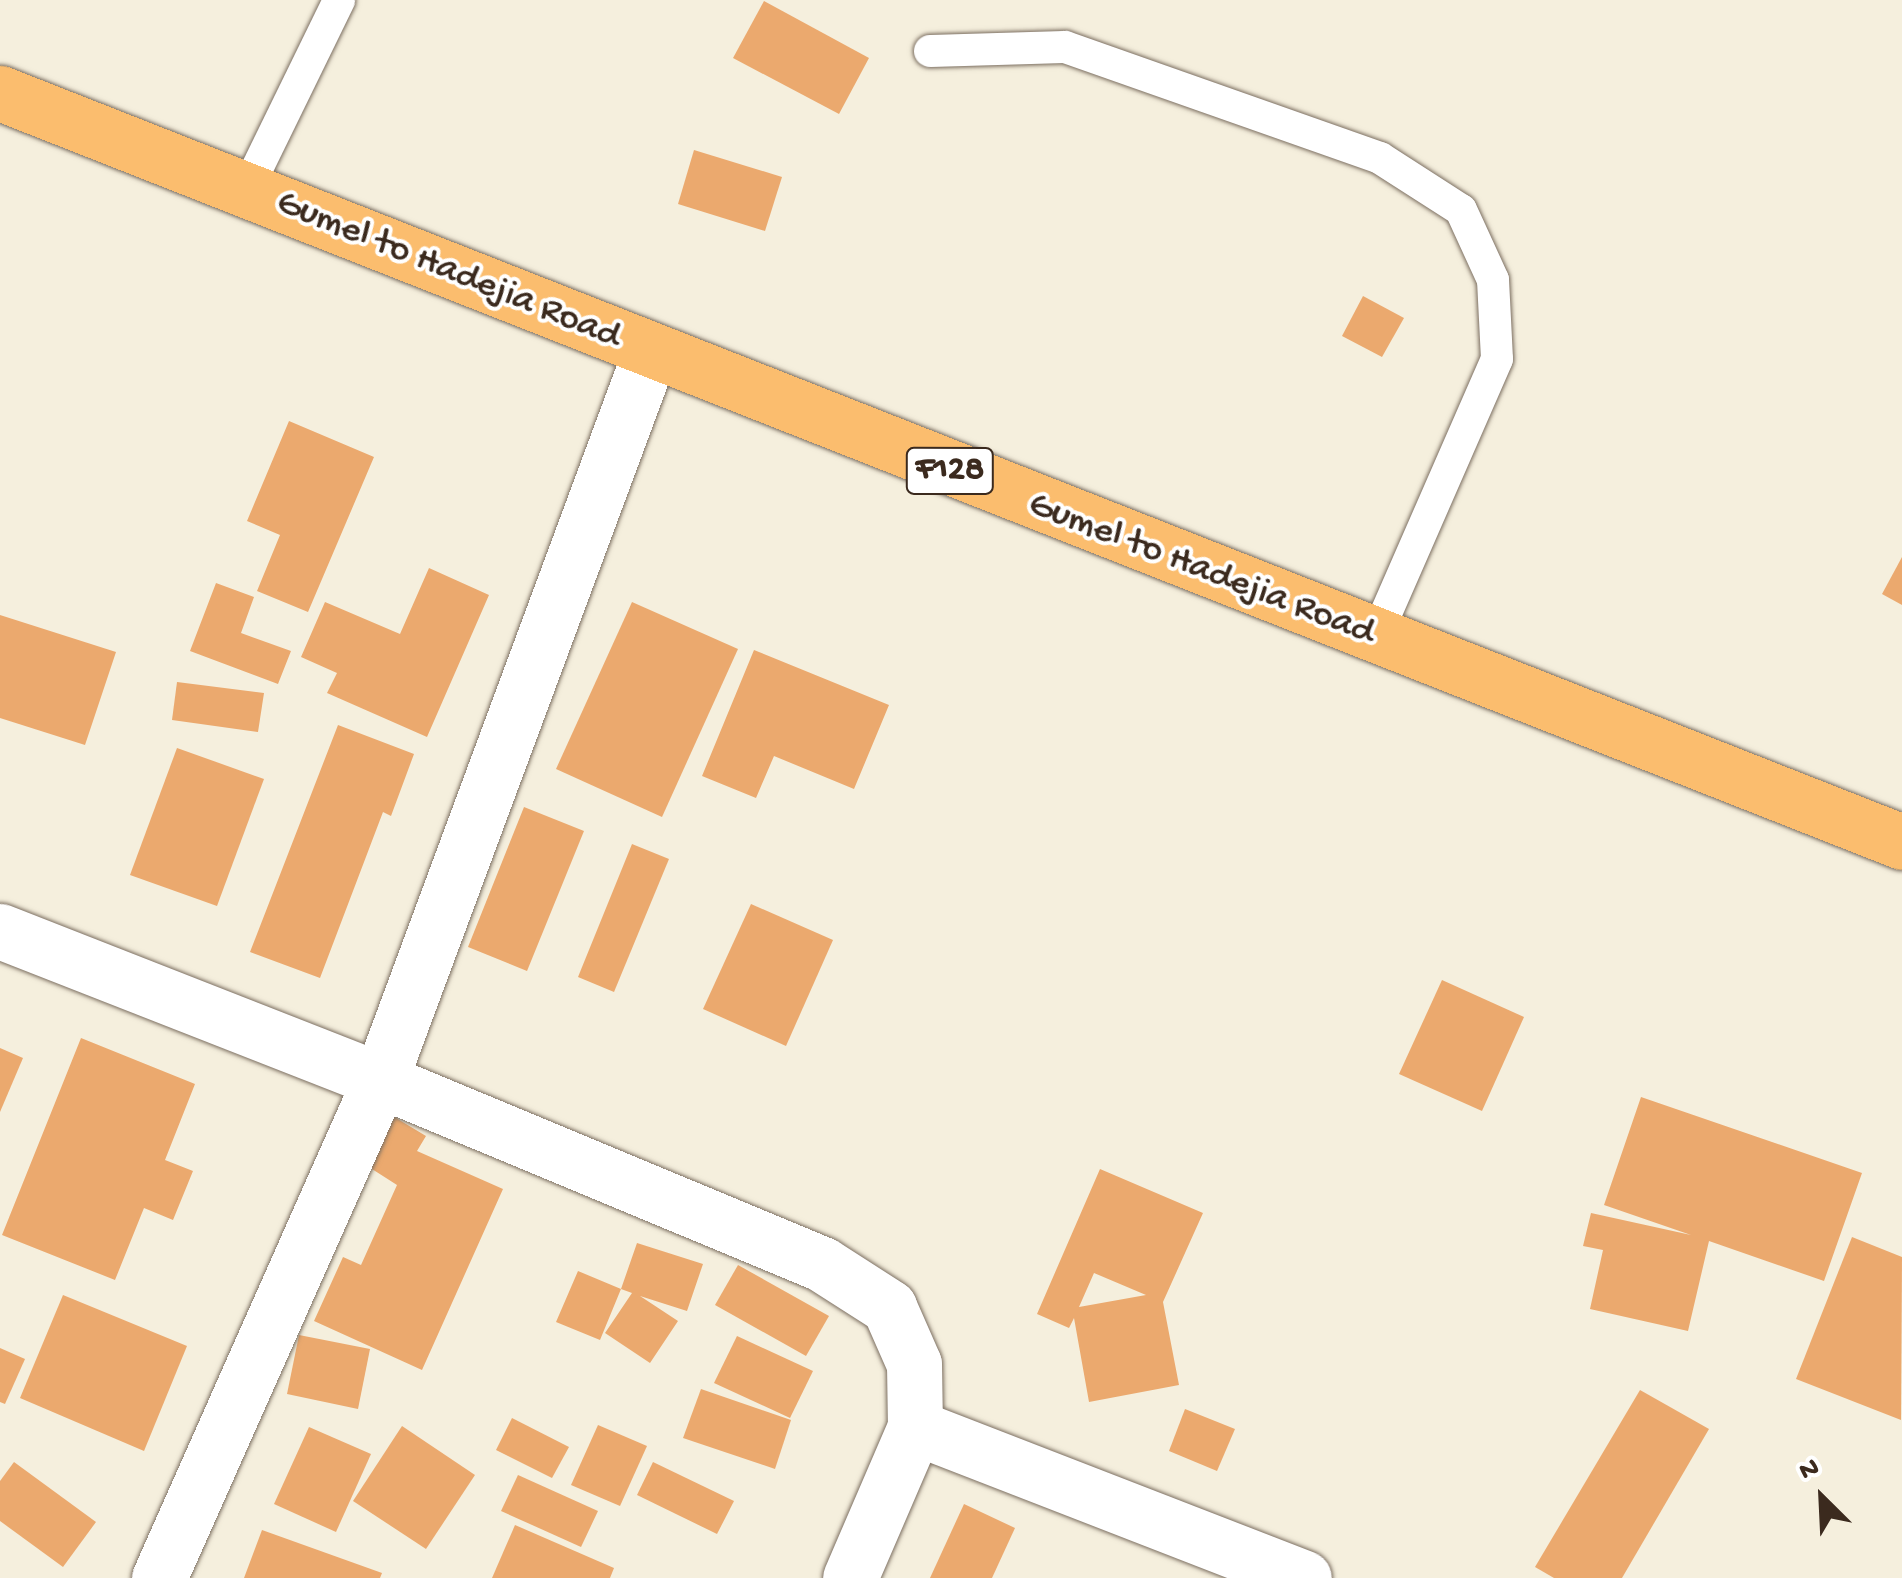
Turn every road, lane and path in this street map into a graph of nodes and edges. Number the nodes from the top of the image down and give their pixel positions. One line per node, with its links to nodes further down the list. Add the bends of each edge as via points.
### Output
1 (338, 0): 4 (lane)
2 (930, 51): 6 (lane, via 1065,47 1380,158 1461,210 1493,280 1497,358)
3 (0, 93): 4 (main road, Gumel to Hadejia Road / F128)
4 (247, 189): 5 (main road, Gumel to Hadejia Road / F128)
5 (650, 353): 6 (main road, Gumel to Hadejia Road / F128); 9 (street)
6 (1375, 638): 7 (main road, Gumel to Hadejia Road / F128)
7 (1902, 842)
8 (0, 932): 9 (street)
9 (380, 1080): 10 (street, via 822,1264 889,1307 914,1364); 11 (street)
10 (916, 1427): 12 (street); 13 (street)
11 (159, 1578)
12 (850, 1578)
13 (1304, 1578)

